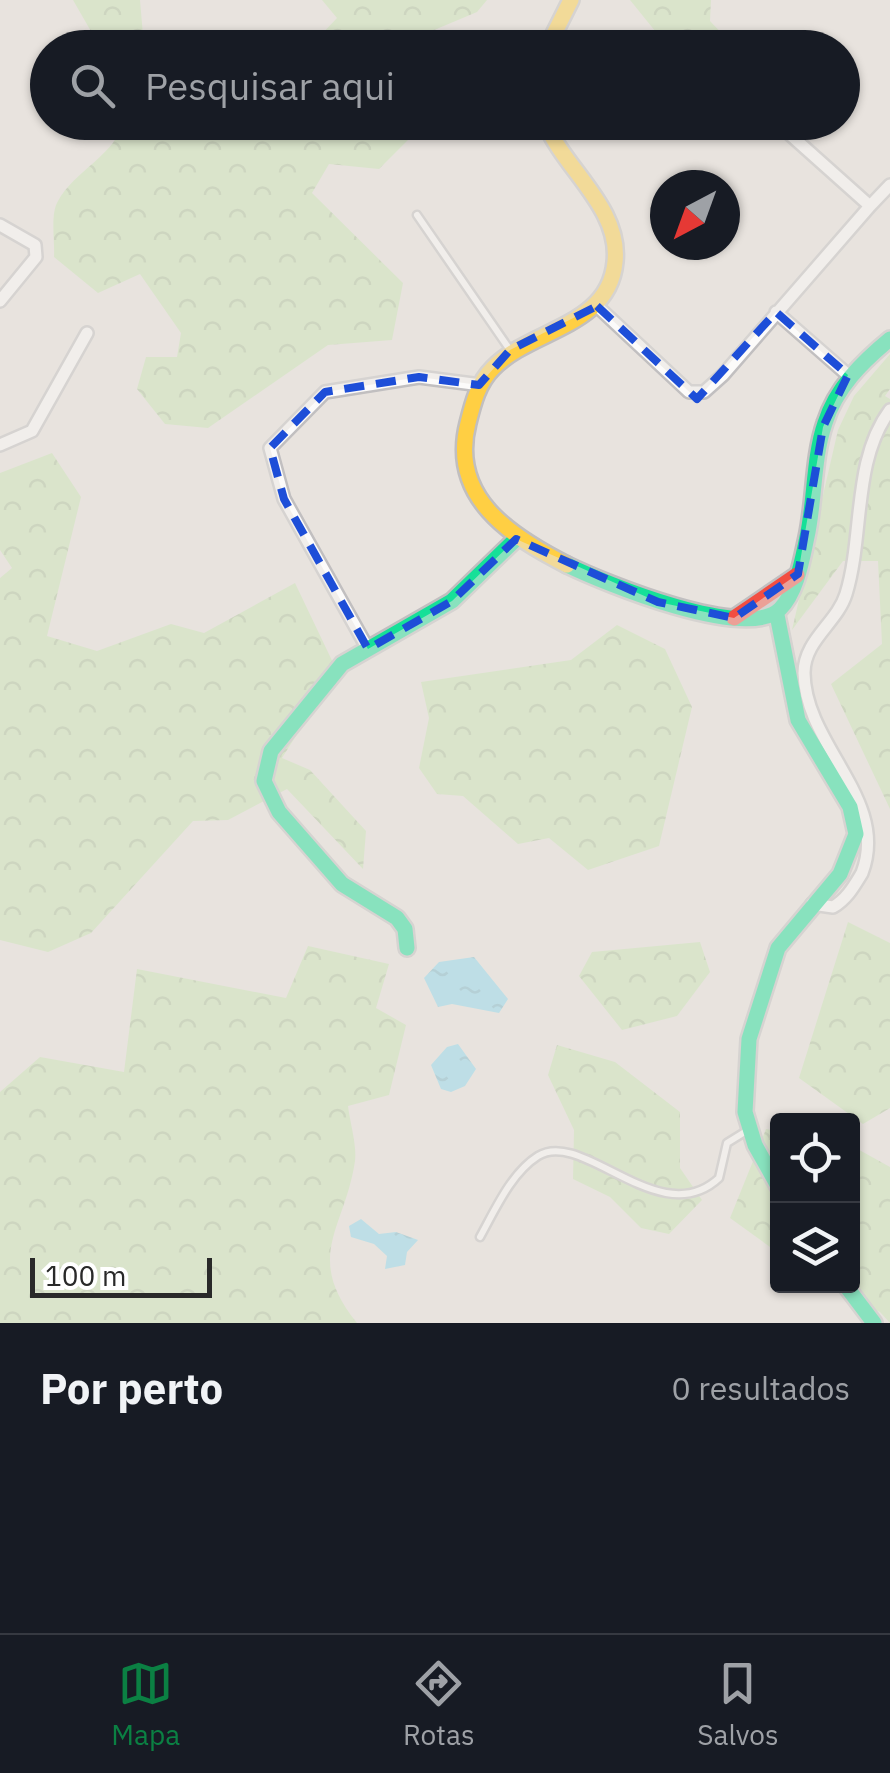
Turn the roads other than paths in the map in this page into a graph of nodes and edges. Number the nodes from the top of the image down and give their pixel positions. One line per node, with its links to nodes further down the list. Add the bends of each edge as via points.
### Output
1 (571, 0): 2 (street)
2 (555, 30)
3 (556, 140): 10 (street, via 616,237 616,266)
4 (796, 140): 6 (street)
5 (890, 185): 6 (street)
6 (870, 206): 11 (street)
7 (416, 214): 14 (lane)
8 (0, 225): 9 (street, via 35,245 36,257)
9 (0, 301)
10 (597, 306): 11 (street, via 696,394 723,375); 14 (street)
11 (776, 312): 15 (street)
12 (87, 334): 18 (street, via 32,431)
13 (890, 339): 15 (street)
14 (510, 350): 16 (street)
15 (848, 375): 20 (street, via 822,428)
16 (481, 385): 19 (street, via 466,430 466,464 480,502); 23 (street, via 419,378 325,392 270,448 284,499)
17 (890, 410): 24 (street, via 868,465 845,598 804,667 816,714 868,803 876,840 841,902)
18 (0, 445)
19 (516, 538): 22 (street, via 658,602); 23 (street, via 452,600)
20 (798, 574): 21 (street); 22 (street)
21 (777, 615): 22 (street); 24 (street, via 794,711 856,830 846,863)
22 (734, 618)
23 (368, 649): 25 (street, via 342,664 298,713 271,751 264,781 279,812 321,864 397,918)
24 (812, 904): 26 (street, via 784,938 759,1001 745,1067)
25 (407, 948)
26 (750, 1130): 27 (street); 28 (lane, via 727,1144 718,1178 683,1194 658,1192 548,1151 523,1168)
27 (770, 1170)
28 (480, 1238)
29 (851, 1293): 30 (street)
30 (874, 1323)

